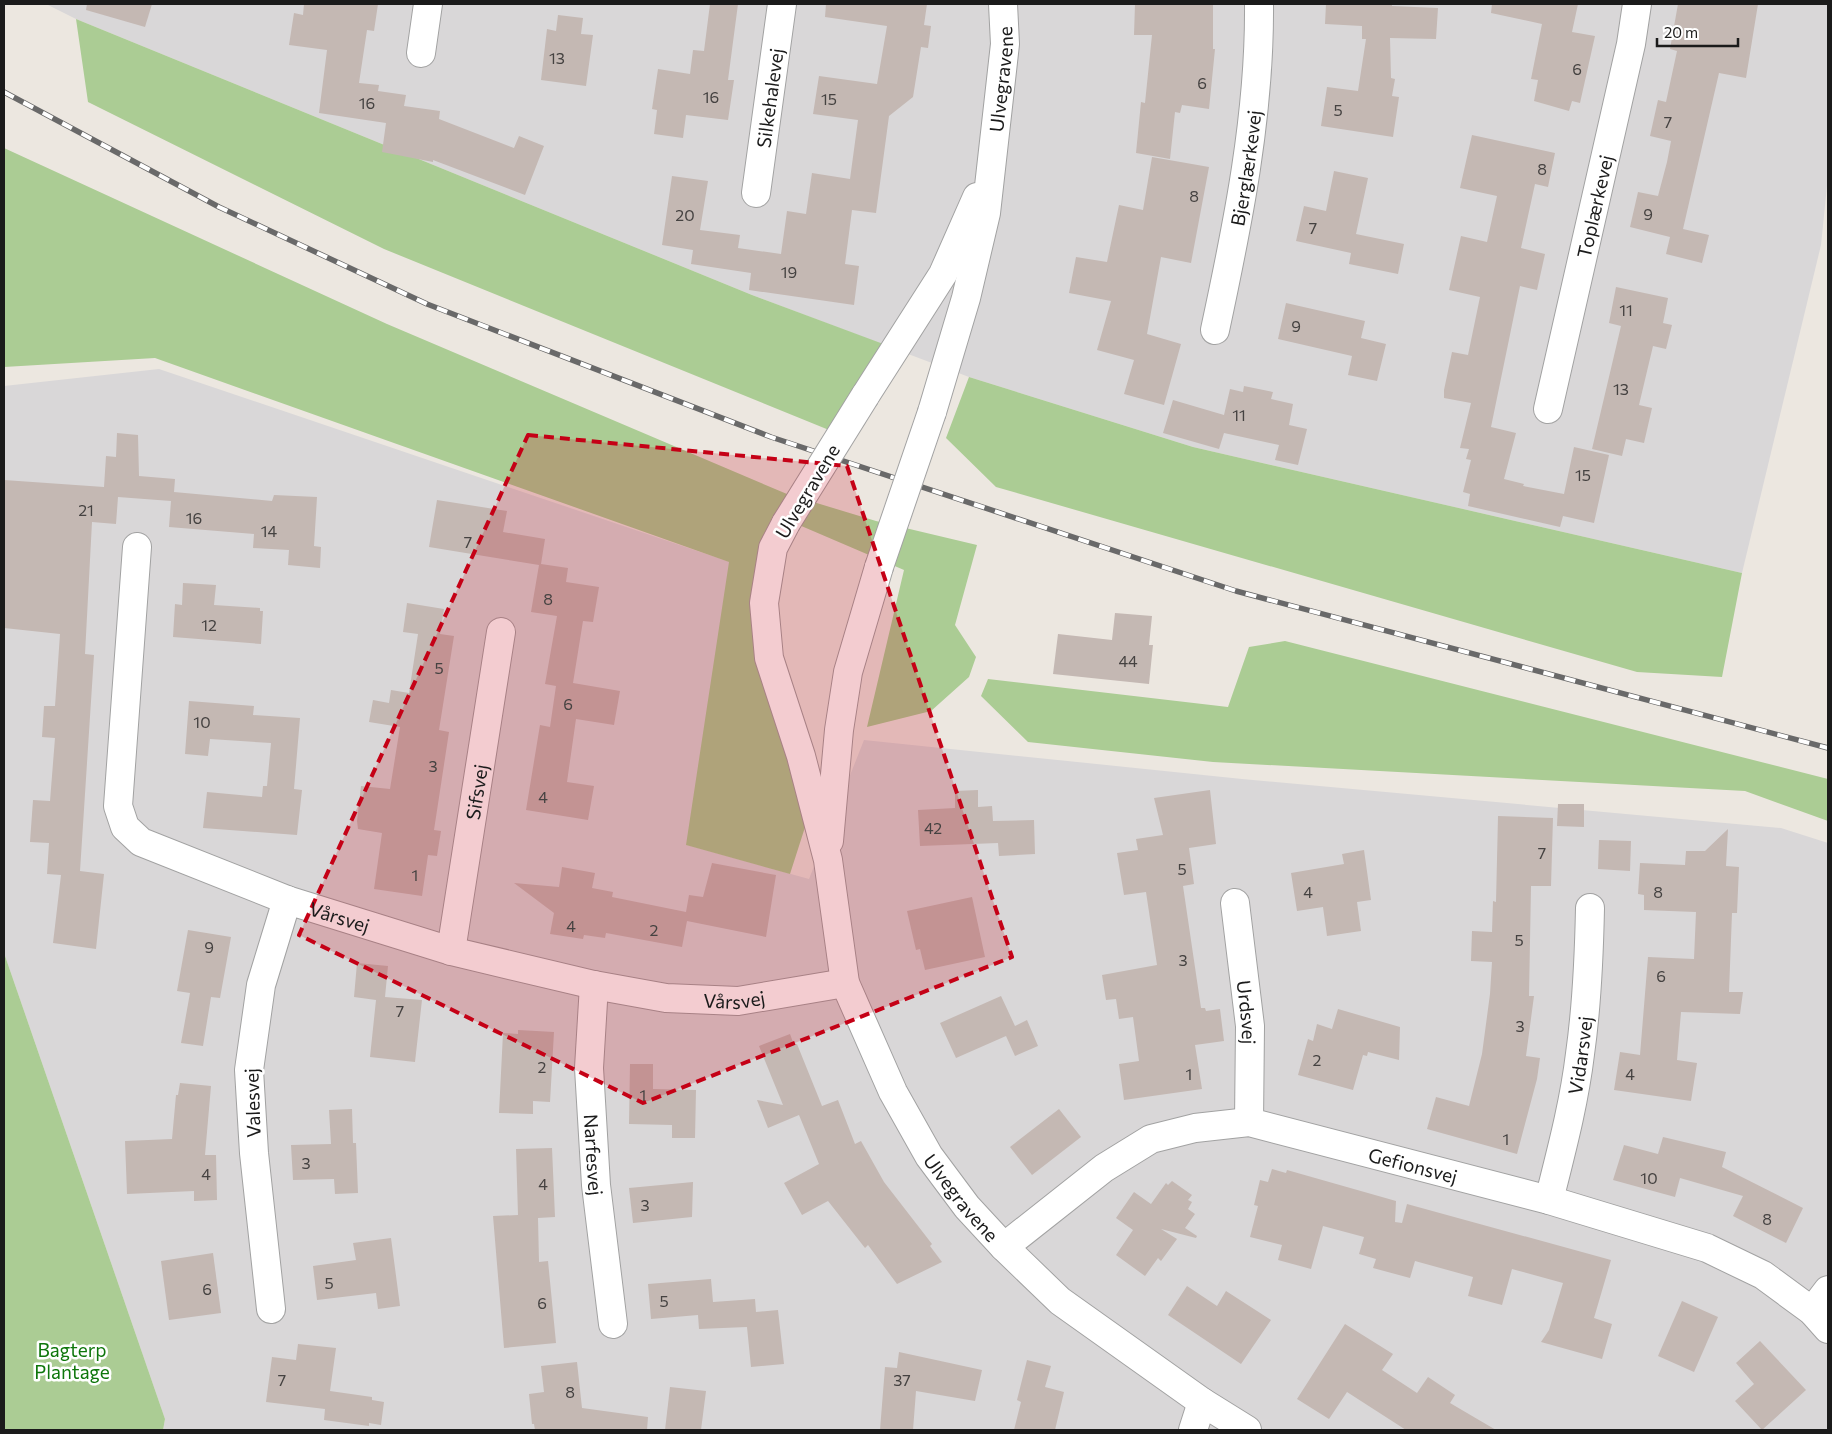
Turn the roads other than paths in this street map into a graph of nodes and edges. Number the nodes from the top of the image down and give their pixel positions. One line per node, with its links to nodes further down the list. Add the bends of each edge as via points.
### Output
1 (428, 4): 6 (street)
2 (782, 4): 8 (street, Silkehalevej)
3 (1003, 4): 7 (street, Ulvegravene, via 1005,44)
4 (1259, 4): 9 (street, Bjerglærkevej, via 1252,125 1238,226)
5 (1637, 4): 10 (street, Toplærkevej, via 1631,44)
6 (421, 53)
7 (993, 153): 13 (street, Ulvegravene, bridge, via 984,222 966,298 848,672); 13 (street, Ulvegravene, bridge, via 974,206 943,274 773,548 764,603 769,658 801,756)
8 (756, 193)
9 (1215, 330)
10 (1548, 409)
11 (137, 547): 14 (street, Vårsvej, via 118,806 125,827 141,842)
12 (501, 632): 17 (street, Sifsvej)
13 (828, 860): 18 (street, Ulvegravene)
14 (287, 900): 17 (street, Vårsvej); 23 (street, Valesvej, via 261,985 249,1070 254,1153)
15 (1235, 903): 20 (street, Urdsvej, via 1250,1026)
16 (1590, 908): 21 (street, Vidarsvej, via 1588,982 1580,1056)
17 (451, 951): 19 (street, Vårsvej)
18 (845, 983): 19 (street, Vårsvej, via 738,1001 666,998); 22 (street, Ulvegravene, via 893,1092 929,1156 967,1207)
19 (594, 985): 25 (street, Narfesvej, via 588,1068 596,1185)
20 (1249, 1122): 21 (street, Gefionsvej); 22 (street, Gefionsvej, via 1195,1128 1151,1138 1104,1168)
21 (1549, 1200): 24 (street, Gefionsvej, via 1707,1248 1763,1275)
22 (1004, 1247): 26 (street, Ulvegravene, via 1060,1301)
23 (271, 1309)
24 (1823, 1310)
25 (613, 1324)
26 (1202, 1402): 27 (street); 28 (street, Ulvegravene)
27 (1193, 1430)
28 (1247, 1430)

